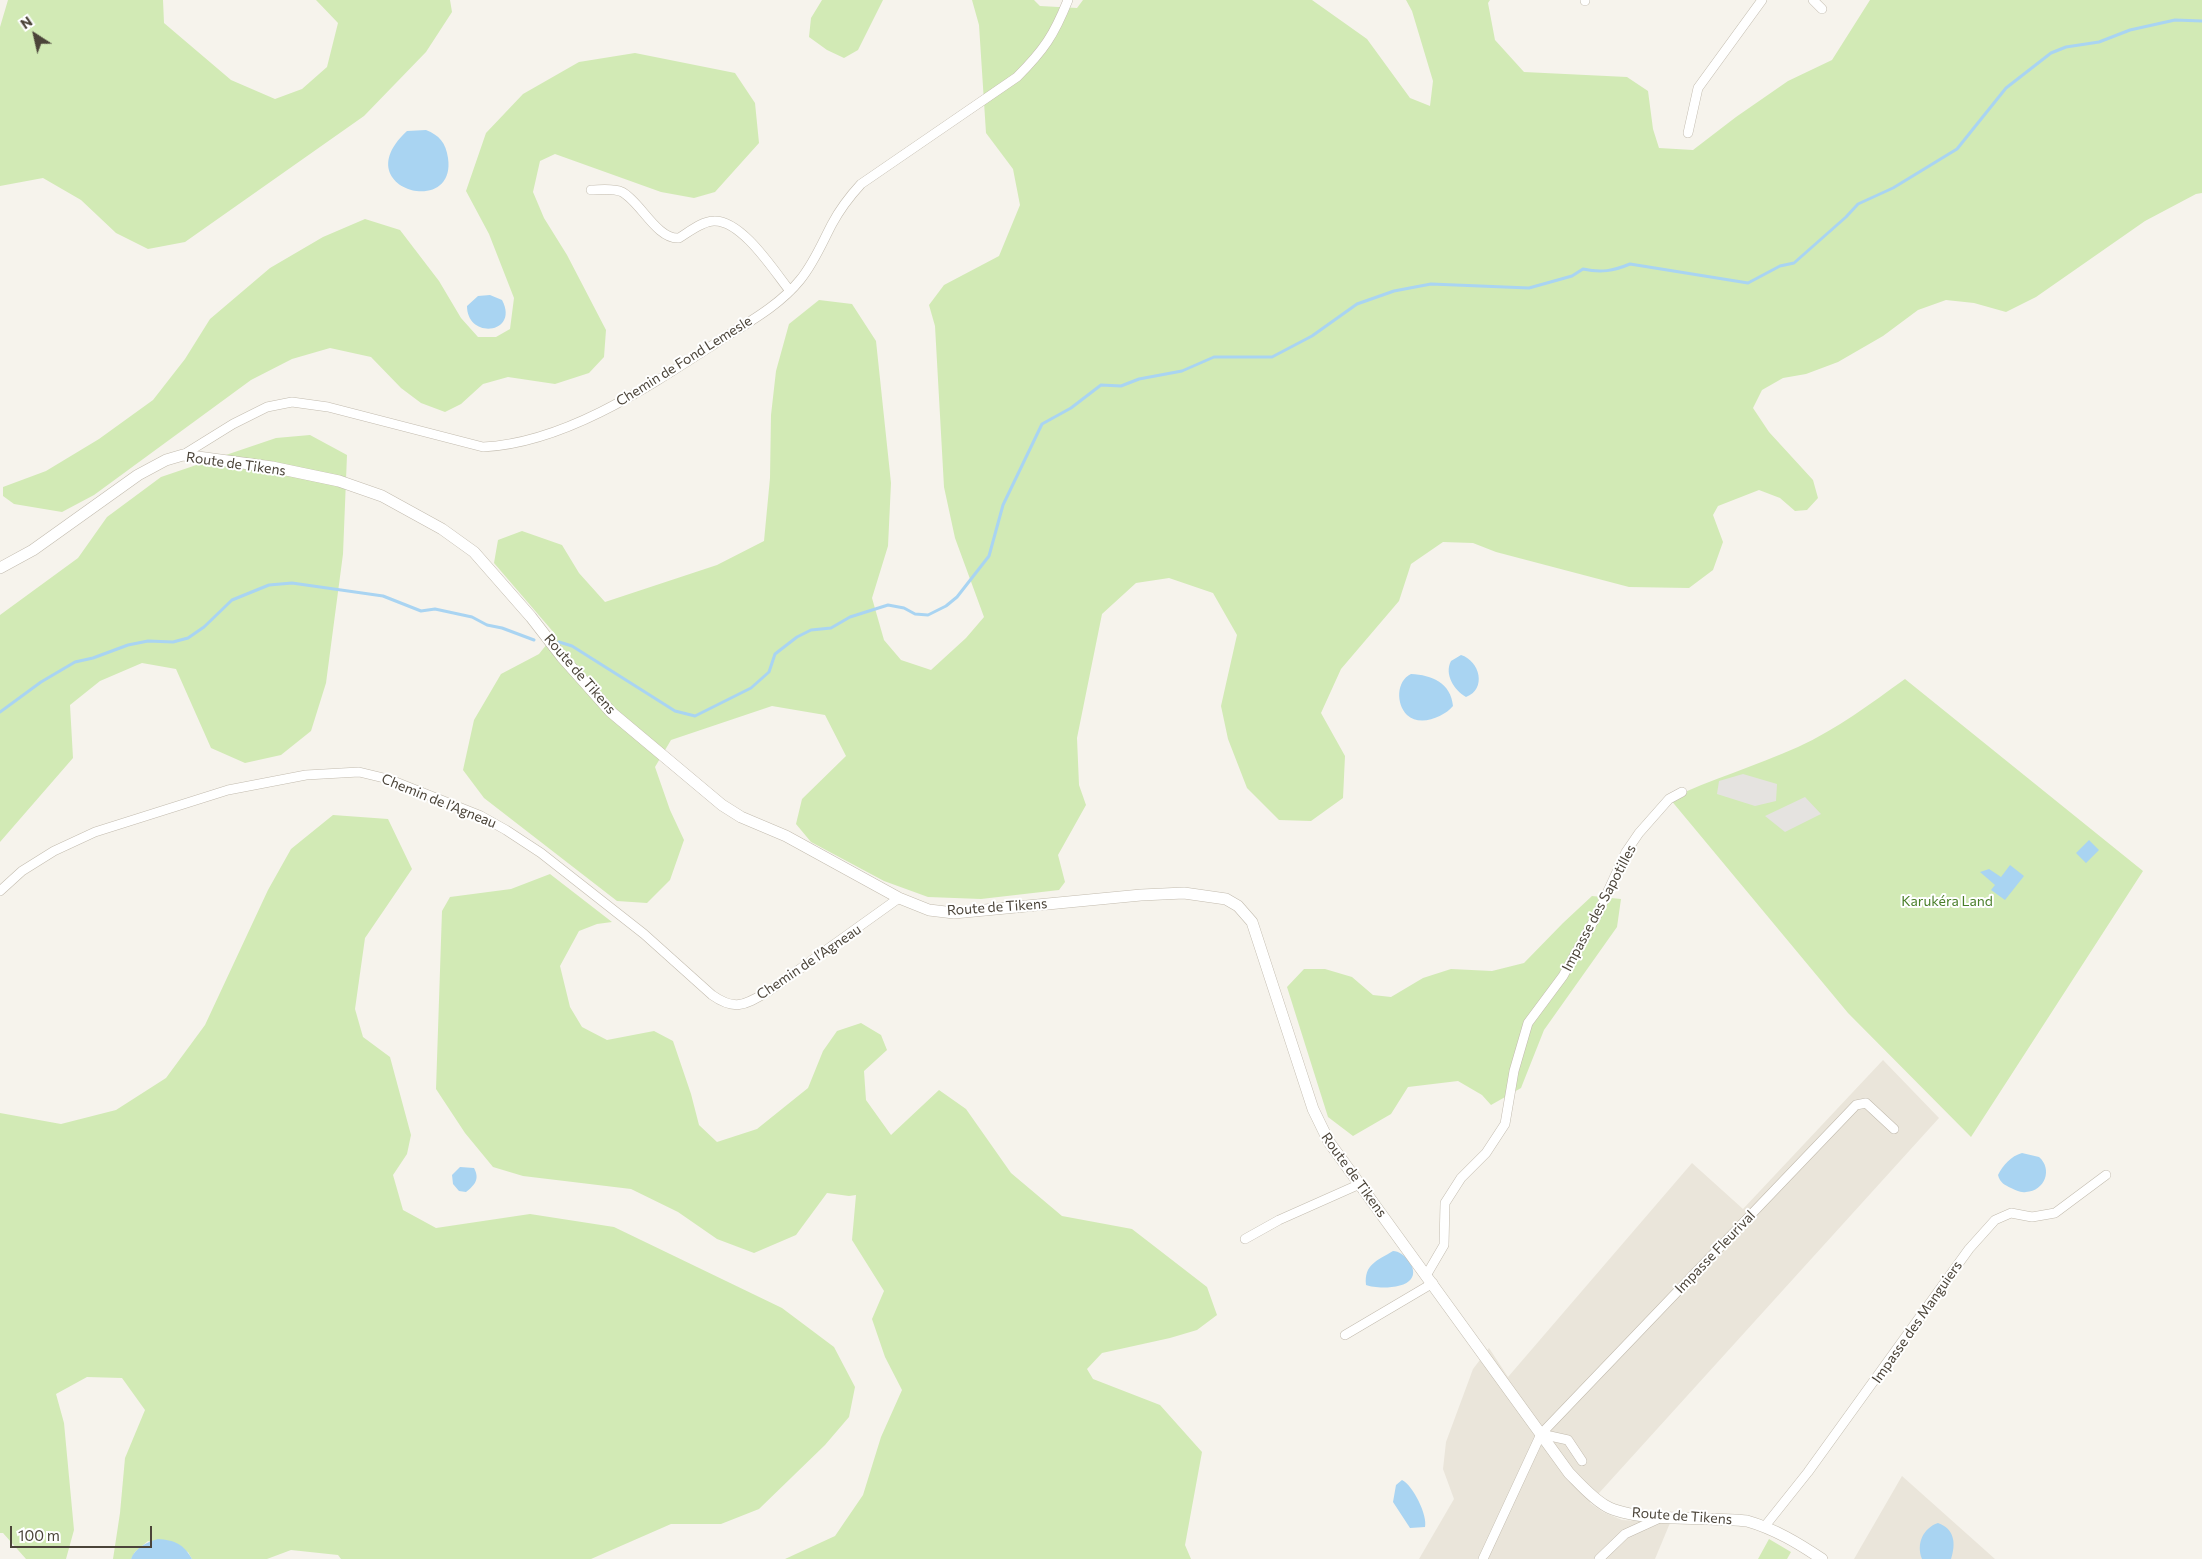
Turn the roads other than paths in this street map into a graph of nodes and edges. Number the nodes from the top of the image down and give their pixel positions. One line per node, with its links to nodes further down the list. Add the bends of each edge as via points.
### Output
1 (1068, 0): 7 (street, Chemin de Fond Lemesle, via 1055,32 1017,77 861,184 833,222 801,279)
2 (1762, 0): 5 (street, via 1698,88)
3 (1813, 0): 4 (street)
4 (1822, 9)
5 (1688, 133)
6 (591, 190): 7 (street, via 622,192 648,218 675,238 714,220 734,227 756,248)
7 (790, 291): 8 (street, Chemin de Fond Lemesle, via 768,309 654,383 592,416 529,440 483,447 292,402 267,407)
8 (183, 455): 9 (street, Route de Tikens, via 138,475 33,550); 12 (street, Route de Tikens, via 272,467 339,481 382,496 442,528 474,552 611,712 722,805)
9 (0, 568)
10 (1682, 792): 17 (street, Impasse des Sapotilles, via 1669,799 1626,852 1597,915 1563,976 1528,1023 1514,1072 1505,1124 1445,1203 1444,1245)
11 (0, 891): 12 (street, Chemin de l’Agneau, via 22,871 54,851 95,832 228,790 306,775 344,772 372,774 481,816 506,830 541,853 644,934 712,995 731,1006 746,1004 769,991)
12 (899, 898): 15 (street, Route de Tikens, via 929,910 954,913 1184,893 1226,899 1238,906 1252,922 1259,939 1320,1127)
13 (1894, 1129): 19 (street, Impasse Fleurival, via 1866,1103 1856,1105)
14 (2106, 1175): 22 (street, Impasse des Manguiers, via 2055,1213 2032,1216 2011,1213 1995,1220 1969,1248 1808,1472)
15 (1360, 1184): 16 (street, via 1278,1220); 17 (street, Route de Tikens)
16 (1245, 1239)
17 (1430, 1279): 18 (street); 19 (street, Route de Tikens)
18 (1345, 1335)
19 (1541, 1434): 20 (street, via 1568,1440); 21 (street, Route de Tikens, via 1569,1473 1607,1507 1635,1515); 23 (street)
20 (1582, 1461)
21 (1664, 1517): 22 (street, Route de Tikens, via 1726,1518); 24 (street, via 1626,1534)
22 (1765, 1526): 25 (street, Route de Tikens)
23 (1483, 1559)
24 (1599, 1559)
25 (1822, 1559)

